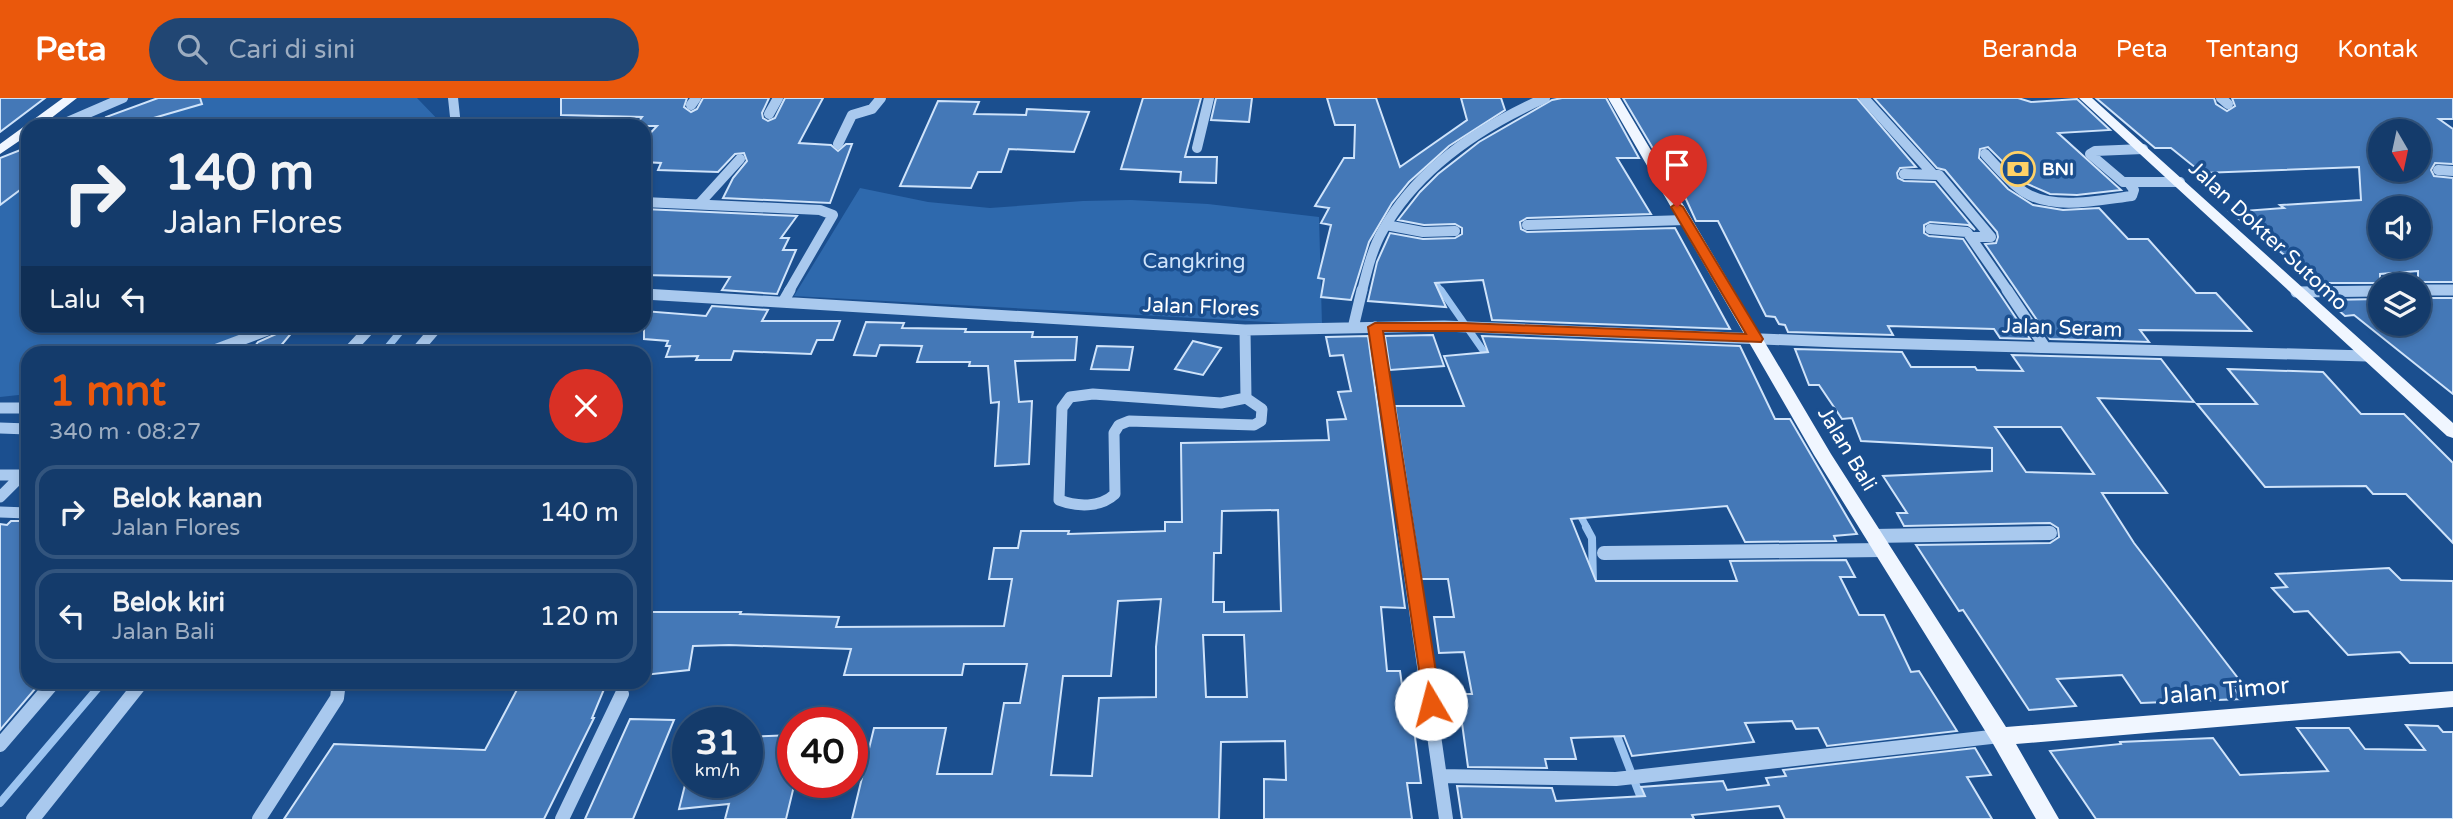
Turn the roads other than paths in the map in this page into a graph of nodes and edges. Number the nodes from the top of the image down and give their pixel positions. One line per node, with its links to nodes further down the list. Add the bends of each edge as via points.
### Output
1 (71, 98): 12 (main road)
2 (123, 98): 13 (street)
3 (453, 98): 14 (street)
4 (778, 98): 11 (street)
5 (881, 98): 16 (street, via 872,109 852,115)
6 (1209, 98): 17 (street)
7 (1545, 98): 32 (street, via 1469,140 1417,185)
8 (1614, 98): 30 (main road, Jalan Bali)
9 (1864, 98): 24 (street)
10 (2085, 98): 18 (main road, Jalan Dokter Sutomo)
11 (769, 114)
12 (42, 119)
13 (74, 119)
14 (455, 119)
15 (21, 138): 19 (main road)
16 (838, 144)
17 (1197, 148)
18 (2143, 149): 26 (street, via 2090,154 2120,181); 27 (main road, Jalan Dokter Sutomo)
19 (0, 150)
20 (1985, 155): 26 (street, via 2032,197 2072,202 2132,196)
21 (740, 159): 29 (street)
22 (2438, 170): 23 (street)
23 (2453, 171)
24 (1932, 173): 25 (street); 35 (street, via 1939,175 1991,237)
25 (1904, 174)
26 (2129, 183): 27 (street)
27 (2180, 183): 39 (main road, Jalan Dokter Sutomo)
28 (651, 202): 29 (street)
29 (700, 203): 41 (street, via 820,210 833,215)
30 (1685, 220): 31 (street); 49 (main road, Jalan Bali)
31 (1527, 225)
32 (1385, 227): 34 (street); 44 (street, via 1376,243)
33 (1930, 229): 35 (street)
34 (1455, 231)
35 (1973, 237): 52 (street)
36 (2431, 290): 37 (street)
37 (2453, 290)
38 (2368, 291): 39 (street)
39 (2297, 292): 53 (main road, Jalan Dokter Sutomo)
40 (651, 294): 41 (street, Jalan Flores)
41 (783, 302): 46 (street, Jalan Flores)
42 (1444, 326): 43 (street, Jalan Flores); 45 (street, Jalan Flores)
43 (1375, 327): 44 (street, Jalan Flores); 76 (street)
44 (1353, 328): 46 (street, Jalan Flores)
45 (1485, 328): 49 (street, Jalan Flores)
46 (1245, 330): 54 (street)
47 (260, 333): 50 (street)
48 (366, 333): 51 (street)
49 (1756, 339): 52 (street, Jalan Seram); 67 (main road, Jalan Bali)
50 (225, 346)
51 (353, 346)
52 (2045, 347): 53 (street, Jalan Seram)
53 (2367, 356): 59 (main road, Jalan Dokter Sutomo)
54 (1247, 398): 54 (street, via 1221,403 1093,394 1070,397 1062,408 1059,500 1096,504 1111,499 1115,494 1114,433 1119,425 1129,421 1254,425 1261,421 1262,409)
55 (0, 408): 56 (street)
56 (21, 408)
57 (0, 428): 58 (street)
58 (21, 429)
59 (2453, 432)
60 (21, 472): 61 (street)
61 (0, 475)
62 (21, 476): 63 (street)
63 (0, 497)
64 (0, 512): 65 (street)
65 (21, 513)
66 (2050, 533): 67 (street)
67 (1878, 543): 68 (street); 74 (main road, Jalan Bali)
68 (1604, 553)
69 (48, 689): 75 (street)
70 (136, 689): 77 (street)
71 (338, 689): 78 (street, via 337,698)
72 (622, 694): 79 (street)
73 (2453, 699): 74 (main road, Jalan Timor)
74 (2000, 736): 76 (street, via 1616,779); 81 (main road, Jalan Bali)
75 (0, 745)
76 (1440, 776): 80 (street)
77 (33, 819)
78 (259, 819)
79 (562, 819)
80 (1446, 819)
81 (2048, 819)

